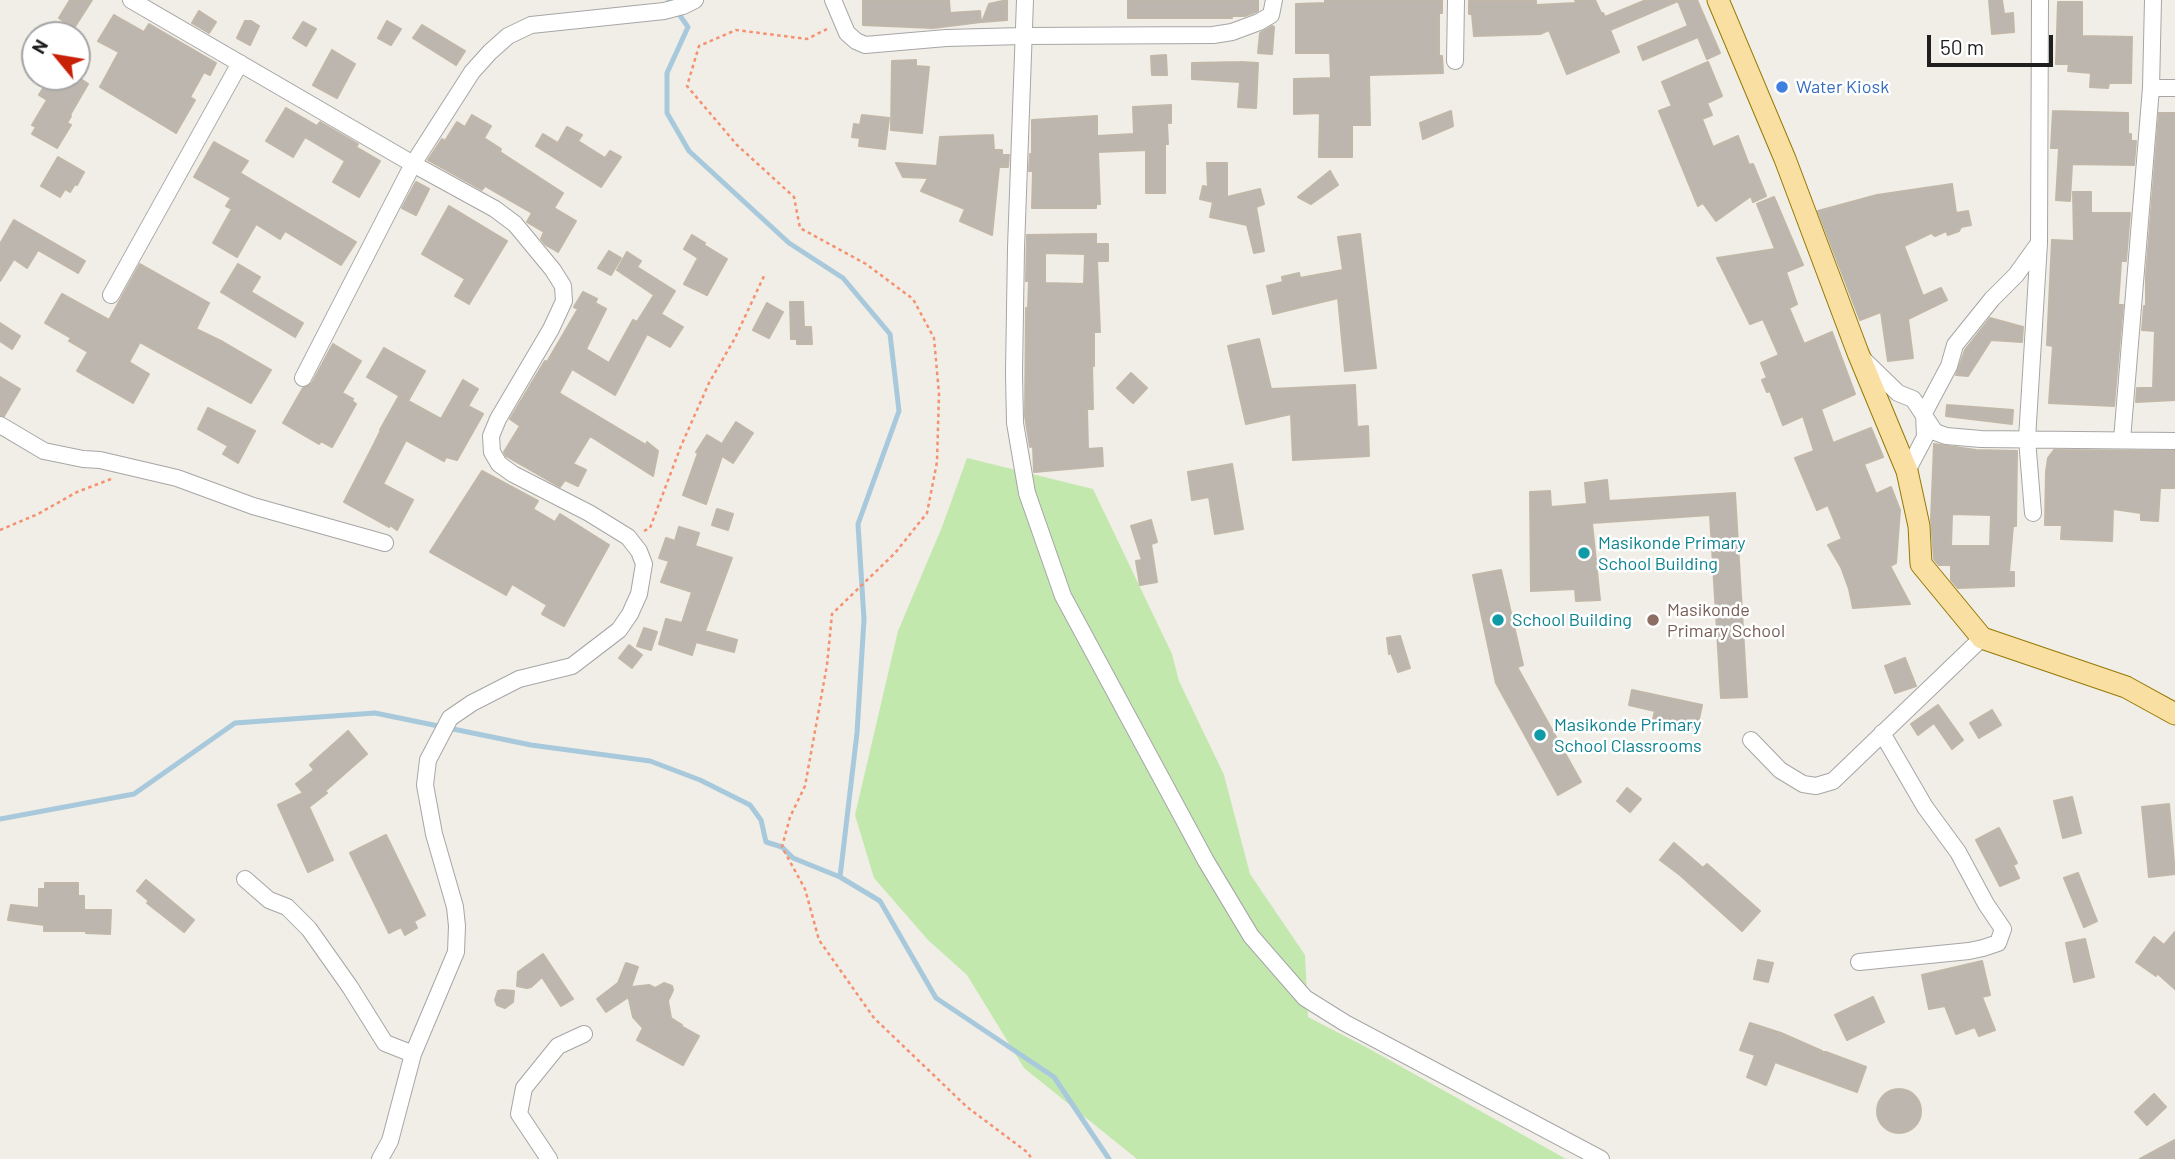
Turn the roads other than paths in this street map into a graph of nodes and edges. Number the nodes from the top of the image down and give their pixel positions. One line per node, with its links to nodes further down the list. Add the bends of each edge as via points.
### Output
1 (695, 0): 15 (street, via 663,11 517,30 472,72)
2 (833, 0): 10 (street, via 853,39 865,45)
3 (1025, 0): 10 (street)
4 (1274, 0): 10 (street, via 1271,15 1232,32)
5 (1456, 0): 11 (street)
6 (1718, 0): 18 (main road, via 1785,159)
7 (2040, 0): 16 (street)
8 (2153, 0): 13 (street)
9 (139, 2): 12 (street)
10 (1023, 36): 38 (street, via 1015,423 1027,494 1063,596 1251,936 1305,998)
11 (1455, 61)
12 (240, 63): 15 (street); 17 (street)
13 (2151, 88): 14 (street); 23 (street)
14 (2175, 88)
15 (413, 164): 19 (street); 35 (street, via 515,224 563,286 561,310 491,436 494,457 513,474 628,537 644,564 639,594 619,630 572,666 519,679 472,703 450,718 428,760 425,785 455,908 456,952)
16 (2039, 243): 20 (street, via 1955,345); 22 (street)
17 (111, 295)
18 (1858, 353): 20 (street); 25 (main road)
19 (303, 378)
20 (1924, 413): 22 (street, via 1935,432 1946,436); 25 (street, via 1925,437)
21 (0, 425): 27 (street, via 44,451 177,478 253,506)
22 (2026, 439): 23 (street); 26 (street)
23 (2122, 440): 24 (street)
24 (2175, 441)
25 (1907, 471): 28 (main road, via 1919,526 1921,564)
26 (2033, 513)
27 (385, 543)
28 (1982, 638): 29 (main road, via 2126,687); 30 (street)
29 (2175, 714)
30 (1882, 733): 31 (street, via 1833,781 1816,786 1792,779); 33 (street, via 2003,929 1998,943 1983,948)
31 (1751, 740)
32 (245, 879): 35 (street, via 269,900 287,907 309,929 385,1043)
33 (1859, 962)
34 (584, 1034): 37 (street, via 558,1046 524,1087 519,1114)
35 (413, 1054): 36 (street, via 390,1141)
36 (380, 1159)
37 (550, 1159)
38 (1601, 1159)

